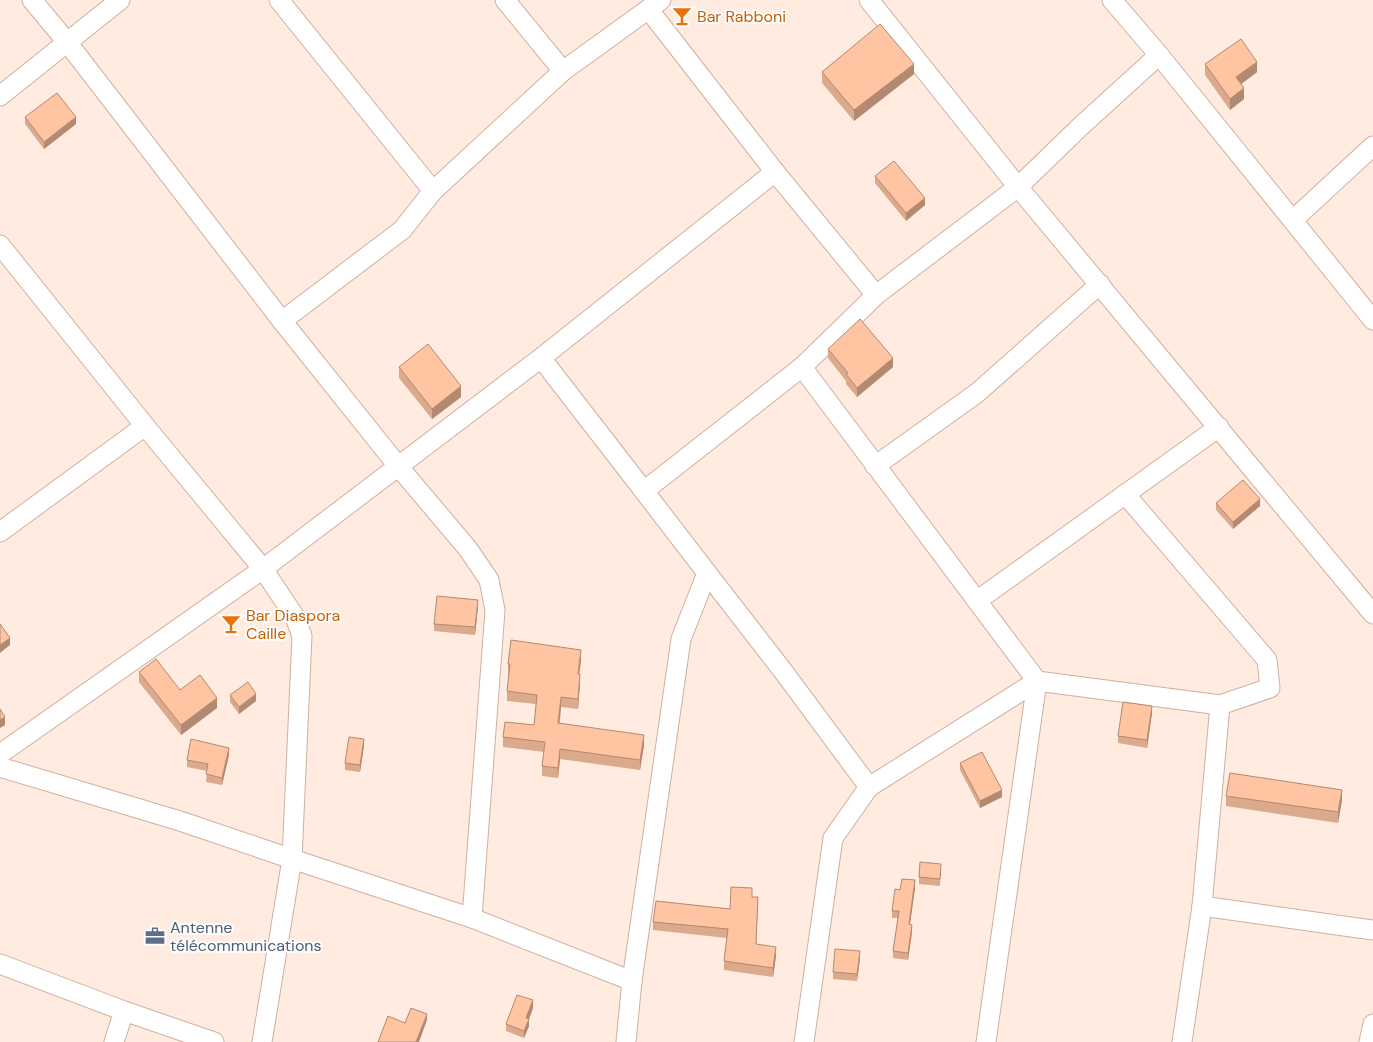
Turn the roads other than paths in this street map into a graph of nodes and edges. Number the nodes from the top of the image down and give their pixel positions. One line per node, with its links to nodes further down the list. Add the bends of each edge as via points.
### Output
1 (32, 0): 8 (street)
2 (120, 0): 8 (street)
3 (279, 0): 15 (street)
4 (505, 0): 10 (street)
5 (869, 0): 14 (street)
6 (1112, 0): 9 (street)
7 (655, 5): 10 (street); 13 (street)
8 (67, 42): 11 (street); 21 (street)
9 (1159, 55): 14 (street); 16 (street)
10 (563, 71): 15 (street)
11 (0, 96)
12 (1373, 146): 16 (street)
13 (775, 172): 19 (street); 22 (street)
14 (1018, 187): 18 (street); 19 (street)
15 (433, 191): 21 (street, via 402,230)
16 (1293, 220): 20 (street)
17 (0, 245): 24 (street)
18 (1100, 284): 25 (street); 27 (street, via 977,393)
19 (876, 295): 23 (street)
20 (1373, 320)
21 (282, 321): 26 (street)
22 (542, 358): 26 (street); 28 (street)
23 (802, 367): 27 (street); 28 (street)
24 (145, 426): 30 (street); 31 (street)
25 (1219, 427): 29 (street); 34 (street)
26 (398, 466): 31 (street); 42 (street, via 490,580 495,610)
27 (875, 466): 33 (street)
28 (644, 491): 32 (street)
29 (1125, 494): 33 (street); 36 (street, via 1267,660 1270,688)
30 (2, 528)
31 (263, 569): 37 (street); 40 (street, via 295,617 302,636)
32 (706, 573): 39 (street); 45 (street, via 682,639)
33 (978, 600): 35 (street)
34 (1373, 614)
35 (1037, 680): 36 (street); 39 (street); 53 (street)
36 (1220, 705): 41 (street)
37 (0, 754)
38 (0, 767): 40 (street, via 180,821)
39 (869, 788): 52 (street, via 833,838)
40 (292, 860): 42 (street); 50 (street)
41 (1202, 906): 43 (street); 54 (street)
42 (472, 918): 45 (street)
43 (1373, 930)
44 (0, 964): 46 (street)
45 (632, 981): 51 (street)
46 (124, 1011): 48 (street); 49 (street)
47 (1373, 1024): 55 (street)
48 (114, 1042)
49 (214, 1042)
50 (262, 1042)
51 (626, 1042)
52 (804, 1042)
53 (986, 1042)
54 (1182, 1042)
55 (1369, 1042)

